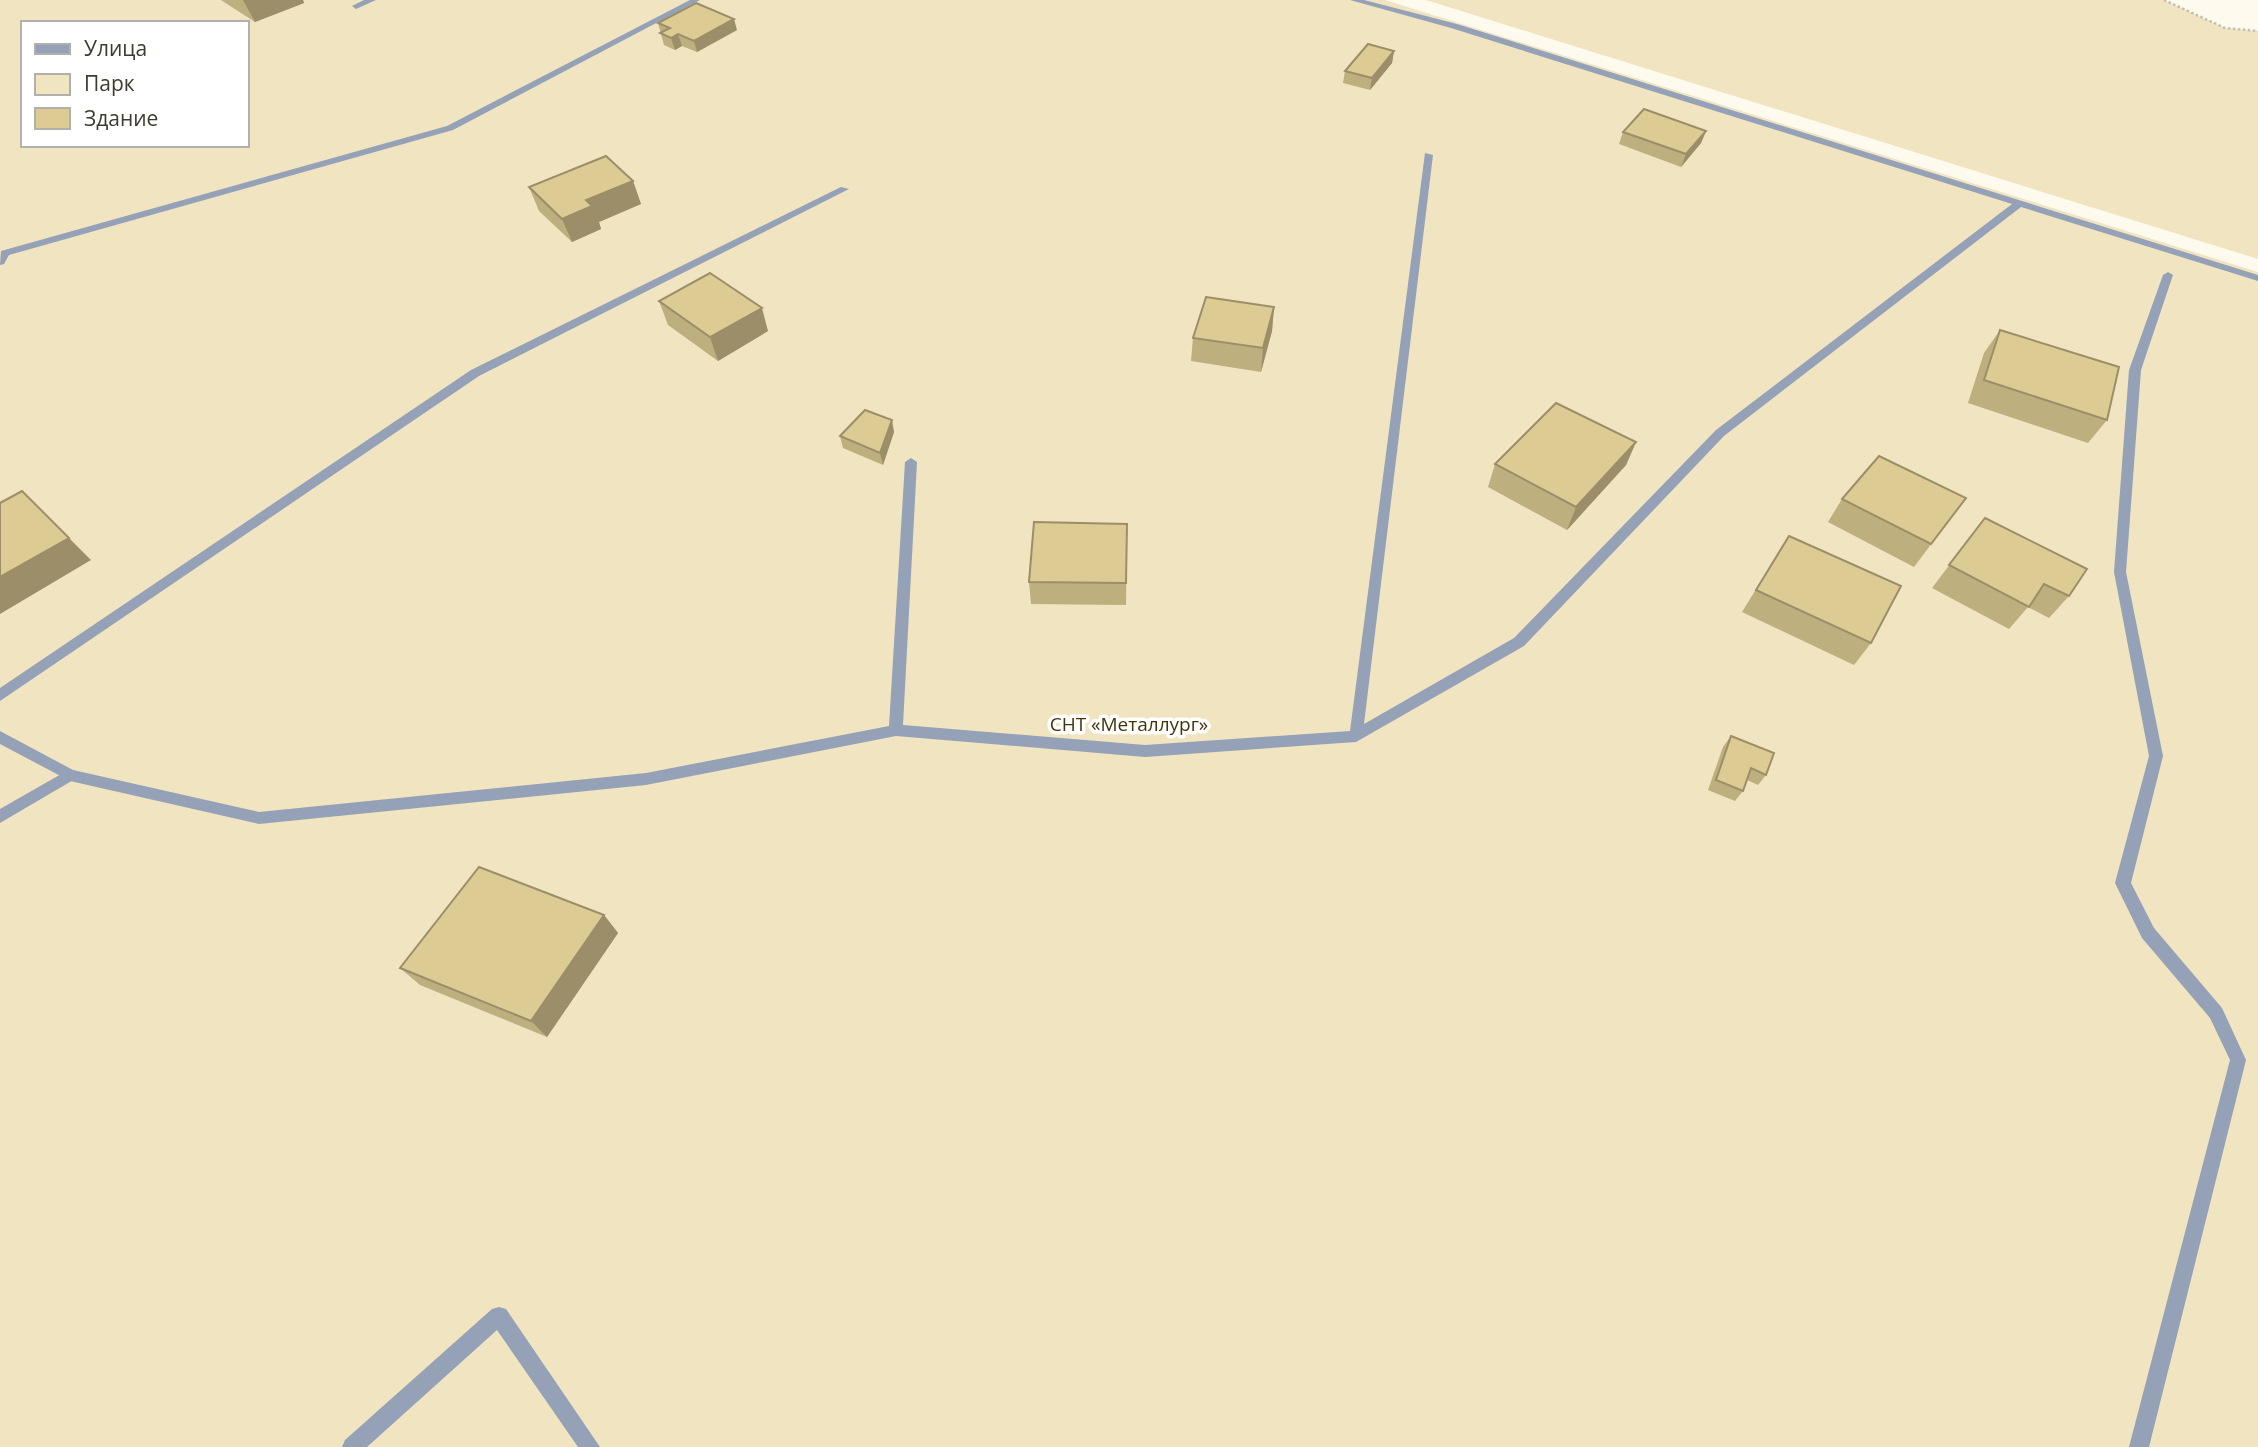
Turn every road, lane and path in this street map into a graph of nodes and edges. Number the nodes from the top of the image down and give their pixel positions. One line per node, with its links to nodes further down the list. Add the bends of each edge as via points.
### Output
1 (372, 0): 5 (street)
2 (696, 0): 10 (street, via 450,128 5,254)
3 (1353, 0): 9 (street, via 1454,26)
4 (2164, 0): 6 (path, via 2225,28)
5 (356, 6)
6 (2258, 31)
7 (1428, 155): 16 (street)
8 (844, 189): 14 (street, via 475,373)
9 (2019, 204): 12 (street); 16 (street, via 1720,433 1519,642)
10 (0, 262)
11 (2168, 275): 22 (street, via 2135,370 2120,572 2156,756 2123,883 2148,933 2216,1013 2238,1060)
12 (2258, 278)
13 (911, 462): 15 (street)
14 (0, 695)
15 (896, 730): 16 (street, via 1145,751); 18 (street, via 646,779 259,818)
16 (1356, 736)
17 (0, 737): 18 (street)
18 (69, 775): 19 (street)
19 (0, 817)
20 (352, 1447): 21 (street, via 499,1316)
21 (590, 1447)
22 (2139, 1447)

